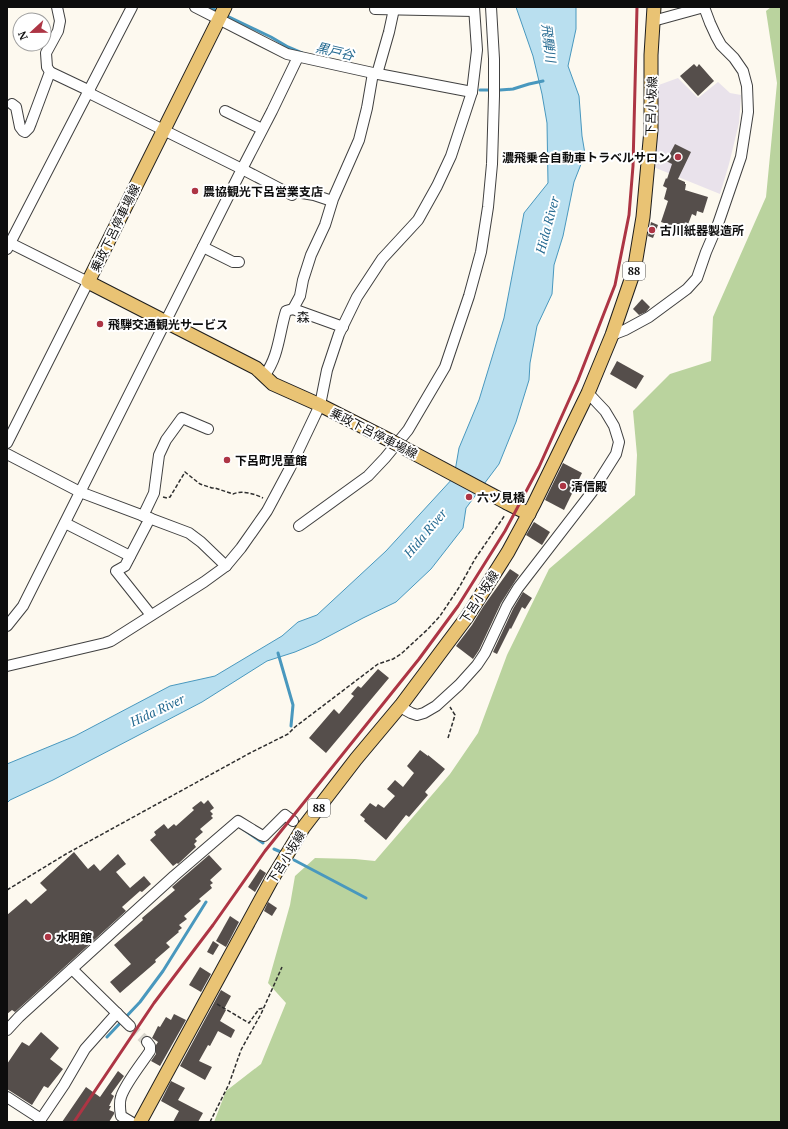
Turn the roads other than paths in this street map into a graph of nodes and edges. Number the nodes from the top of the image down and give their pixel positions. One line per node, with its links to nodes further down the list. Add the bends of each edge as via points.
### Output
1 (57, 7): 15 (street, via 60,21 58,31 46,52 46,67)
2 (132, 7): 16 (street)
3 (195, 7): 11 (street)
4 (225, 7): 11 (main road, 乗政下呂停車場線)
5 (491, 7): 42 (street, via 494,96 488,207 481,252 445,367 408,430 385,458 368,476)
6 (654, 7): 12 (main road, 下呂小坂線 / 88)
7 (704, 7): 12 (street); 31 (street, via 721,45 743,71 747,86 748,112 741,157 697,278 687,289 649,317)
8 (375, 9): 9 (street)
9 (394, 9): 10 (street); 14 (street)
10 (474, 9): 17 (street, via 477,50)
11 (220, 20): 13 (street, via 287,54); 21 (main road, 乗政下呂停車場線)
12 (653, 21): 31 (main road, 下呂小坂線 / 88, via 651,130 643,217 634,271)
13 (298, 57): 14 (street); 20 (street)
14 (376, 71): 17 (street); 23 (street, via 359,140)
15 (50, 72): 16 (street); 18 (street, via 29,128 25,132 20,127 16,107)
16 (89, 92): 21 (street); 24 (street)
17 (472, 92): 30 (street, via 451,156 437,186 418,220 382,259 357,297)
18 (12, 104)
19 (225, 111): 20 (street)
20 (262, 129): 22 (street)
21 (163, 130): 22 (street); 27 (main road, 乗政下呂停車場線)
22 (242, 169): 23 (street, via 292,195 296,192); 25 (street)
23 (332, 201): 28 (street, via 325,225 309,261 300,296)
24 (9, 246): 27 (street)
25 (203, 247): 26 (street, via 233,262); 29 (street)
26 (239, 262)
27 (88, 282): 29 (main road, 乗政下呂停車場線); 36 (street)
28 (293, 309): 30 (street); 32 (street, via 286,311 277,351)
29 (165, 322): 32 (main road, 乗政下呂停車場線, via 256,368); 38 (street)
30 (343, 327): 34 (street, via 327,370)
31 (612, 335): 33 (main road, 下呂小坂線 / 88)
32 (264, 376): 34 (main road, 乗政下呂停車場線, via 273,384)
33 (588, 393): 39 (main road, 下呂小坂線 / 88); 48 (street, via 605,411 614,426 619,442 616,454 592,492 518,588 477,665 443,700 424,713 417,715)
34 (320, 405): 39 (main road, 乗政下呂停車場線, bridge); 44 (street, via 272,502)
35 (208, 430): 40 (street, via 182,418 166,440 159,455 154,493)
36 (7, 443)
37 (7, 454): 38 (street)
38 (80, 492): 40 (street); 41 (street)
39 (528, 514): 48 (main road, 下呂小坂線 / 88, via 508,552 467,617)
40 (147, 517): 43 (street); 44 (street, via 188,533)
41 (65, 523): 43 (street); 46 (street, via 23,606)
42 (299, 526)
43 (130, 556): 45 (street, via 125,566 116,571)
44 (226, 566): 45 (street)
45 (151, 615): 47 (street, via 111,641)
46 (7, 626)
47 (7, 666)
48 (400, 707): 58 (main road, 下呂小坂線 / 88, via 303,828 272,879)
49 (292, 821): 50 (street, via 285,816 264,836 238,821)
50 (72, 969): 51 (street); 53 (street)
51 (117, 1013): 52 (street); 56 (street, via 85,1049)
52 (130, 1026)
53 (7, 1030)
54 (147, 1042): 57 (street, via 150,1051 120,1097 121,1116)
55 (7, 1097): 56 (street)
56 (40, 1120)
57 (131, 1122)
58 (140, 1122)

